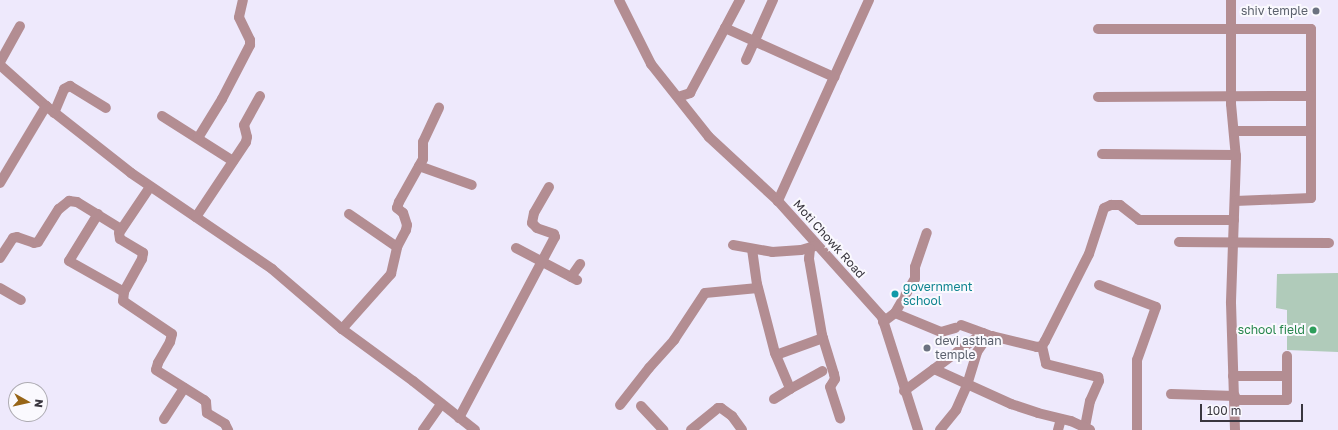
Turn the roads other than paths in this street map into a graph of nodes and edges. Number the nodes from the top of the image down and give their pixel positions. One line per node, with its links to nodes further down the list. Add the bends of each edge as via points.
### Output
1 (244, 0): 26 (street, via 239,17 250,40 250,46)
2 (619, 0): 19 (street, via 651,64)
3 (740, 0): 8 (street)
4 (772, 0): 11 (street)
5 (869, 0): 14 (street, Moti Chowk Road)
6 (1231, 0): 10 (street)
7 (20, 26): 13 (street)
8 (725, 28): 11 (street); 19 (street, via 690,93)
9 (1098, 29): 10 (street)
10 (1231, 29): 16 (street); 17 (street, via 1311,29)
11 (754, 42): 12 (street); 14 (street)
12 (746, 60)
13 (0, 63): 22 (street)
14 (834, 77): 35 (street, Moti Chowk Road)
15 (260, 96): 29 (street, via 245,121 246,142)
16 (1231, 96): 17 (street); 18 (street); 24 (street)
17 (1311, 96): 25 (street)
18 (1098, 97)
19 (678, 98): 35 (street, via 709,137)
20 (106, 108): 22 (street, via 70,86 64,89)
21 (439, 108): 30 (street, via 424,142 423,159)
22 (50, 110): 31 (street); 33 (street)
23 (162, 116): 26 (street)
24 (1234, 131): 25 (street); 28 (street)
25 (1311, 131): 36 (street, via 1311,198)
26 (198, 138): 29 (street)
27 (1102, 154): 28 (street)
28 (1236, 155): 36 (street)
29 (233, 161): 39 (street)
30 (419, 166): 32 (street); 48 (street, via 397,208 403,213 407,225)
31 (0, 182)
32 (472, 185)
33 (150, 186): 39 (street); 41 (street)
34 (549, 186): 53 (street, via 532,220 534,226 554,234 555,237)
35 (778, 201): 49 (street, Moti Chowk Road)
36 (1235, 201): 40 (street)
37 (98, 214): 41 (street); 46 (street, via 77,202 69,201 60,209 38,242 17,237); 58 (street, via 69,261)
38 (349, 214): 48 (street)
39 (196, 217): 62 (street, via 272,270)
40 (1234, 220): 44 (street); 65 (street, via 1138,220 1120,205 1104,208 1089,254)
41 (121, 229): 58 (street, via 120,239 143,253)
42 (927, 233): 60 (street, via 915,267 915,279)
43 (1179, 242): 44 (street)
44 (1233, 243): 45 (street); 70 (street)
45 (1329, 244)
46 (3, 245): 52 (street)
47 (733, 245): 51 (street)
48 (397, 247): 62 (street, via 391,274)
49 (814, 247): 51 (street, via 772,252); 61 (street, Moti Chowk Road, via 882,317); 64 (street, via 809,259)
50 (516, 248): 53 (street)
51 (752, 249): 57 (street)
52 (0, 258)
53 (542, 263): 54 (street, via 574,278); 82 (street)
54 (580, 264)
55 (1098, 285): 96 (street, via 1156,306 1137,360)
56 (0, 288): 59 (street)
57 (758, 288): 66 (street); 80 (street, via 705,294 674,340)
58 (124, 292): 73 (street, via 123,301 172,334 156,370)
59 (21, 300)
60 (895, 313): 61 (street); 63 (street, via 941,332 958,327)
61 (883, 322): 75 (street, Moti Chowk Road)
62 (342, 329): 79 (street)
63 (987, 335): 65 (street); 68 (street); 72 (street, via 977,352)
64 (823, 338): 66 (street); 83 (street, via 835,378 830,387)
65 (1042, 346): 86 (street, via 1046,364 1098,377 1099,381 1090,401)
66 (776, 355): 74 (street)
67 (1287, 356): 71 (street)
68 (934, 369): 72 (street); 75 (street)
69 (822, 371): 74 (street)
70 (1233, 376): 71 (street); 77 (street)
71 (1287, 376): 77 (street, via 1287,400)
72 (967, 385): 85 (street, via 1011,404); 94 (street, via 956,410)
73 (184, 388): 84 (street); 87 (street, via 206,402 207,413 226,424)
74 (790, 389): 78 (street)
75 (904, 391): 93 (street, Moti Chowk Road)
76 (1170, 394): 77 (street)
77 (1235, 398): 97 (street)
78 (774, 399)
79 (441, 404): 82 (street); 88 (street)
80 (620, 405)
81 (641, 406): 90 (street)
82 (459, 418): 89 (street)
83 (840, 418)
84 (164, 419)
85 (1061, 419): 86 (street); 95 (street)
86 (1088, 428)
87 (228, 430)
88 (423, 430)
89 (474, 430)
90 (663, 430)
91 (692, 430): 92 (street, via 718,408 732,416)
92 (742, 430)
93 (918, 430)
94 (940, 430)
95 (1058, 430)
96 (1137, 430)
97 (1235, 430)

